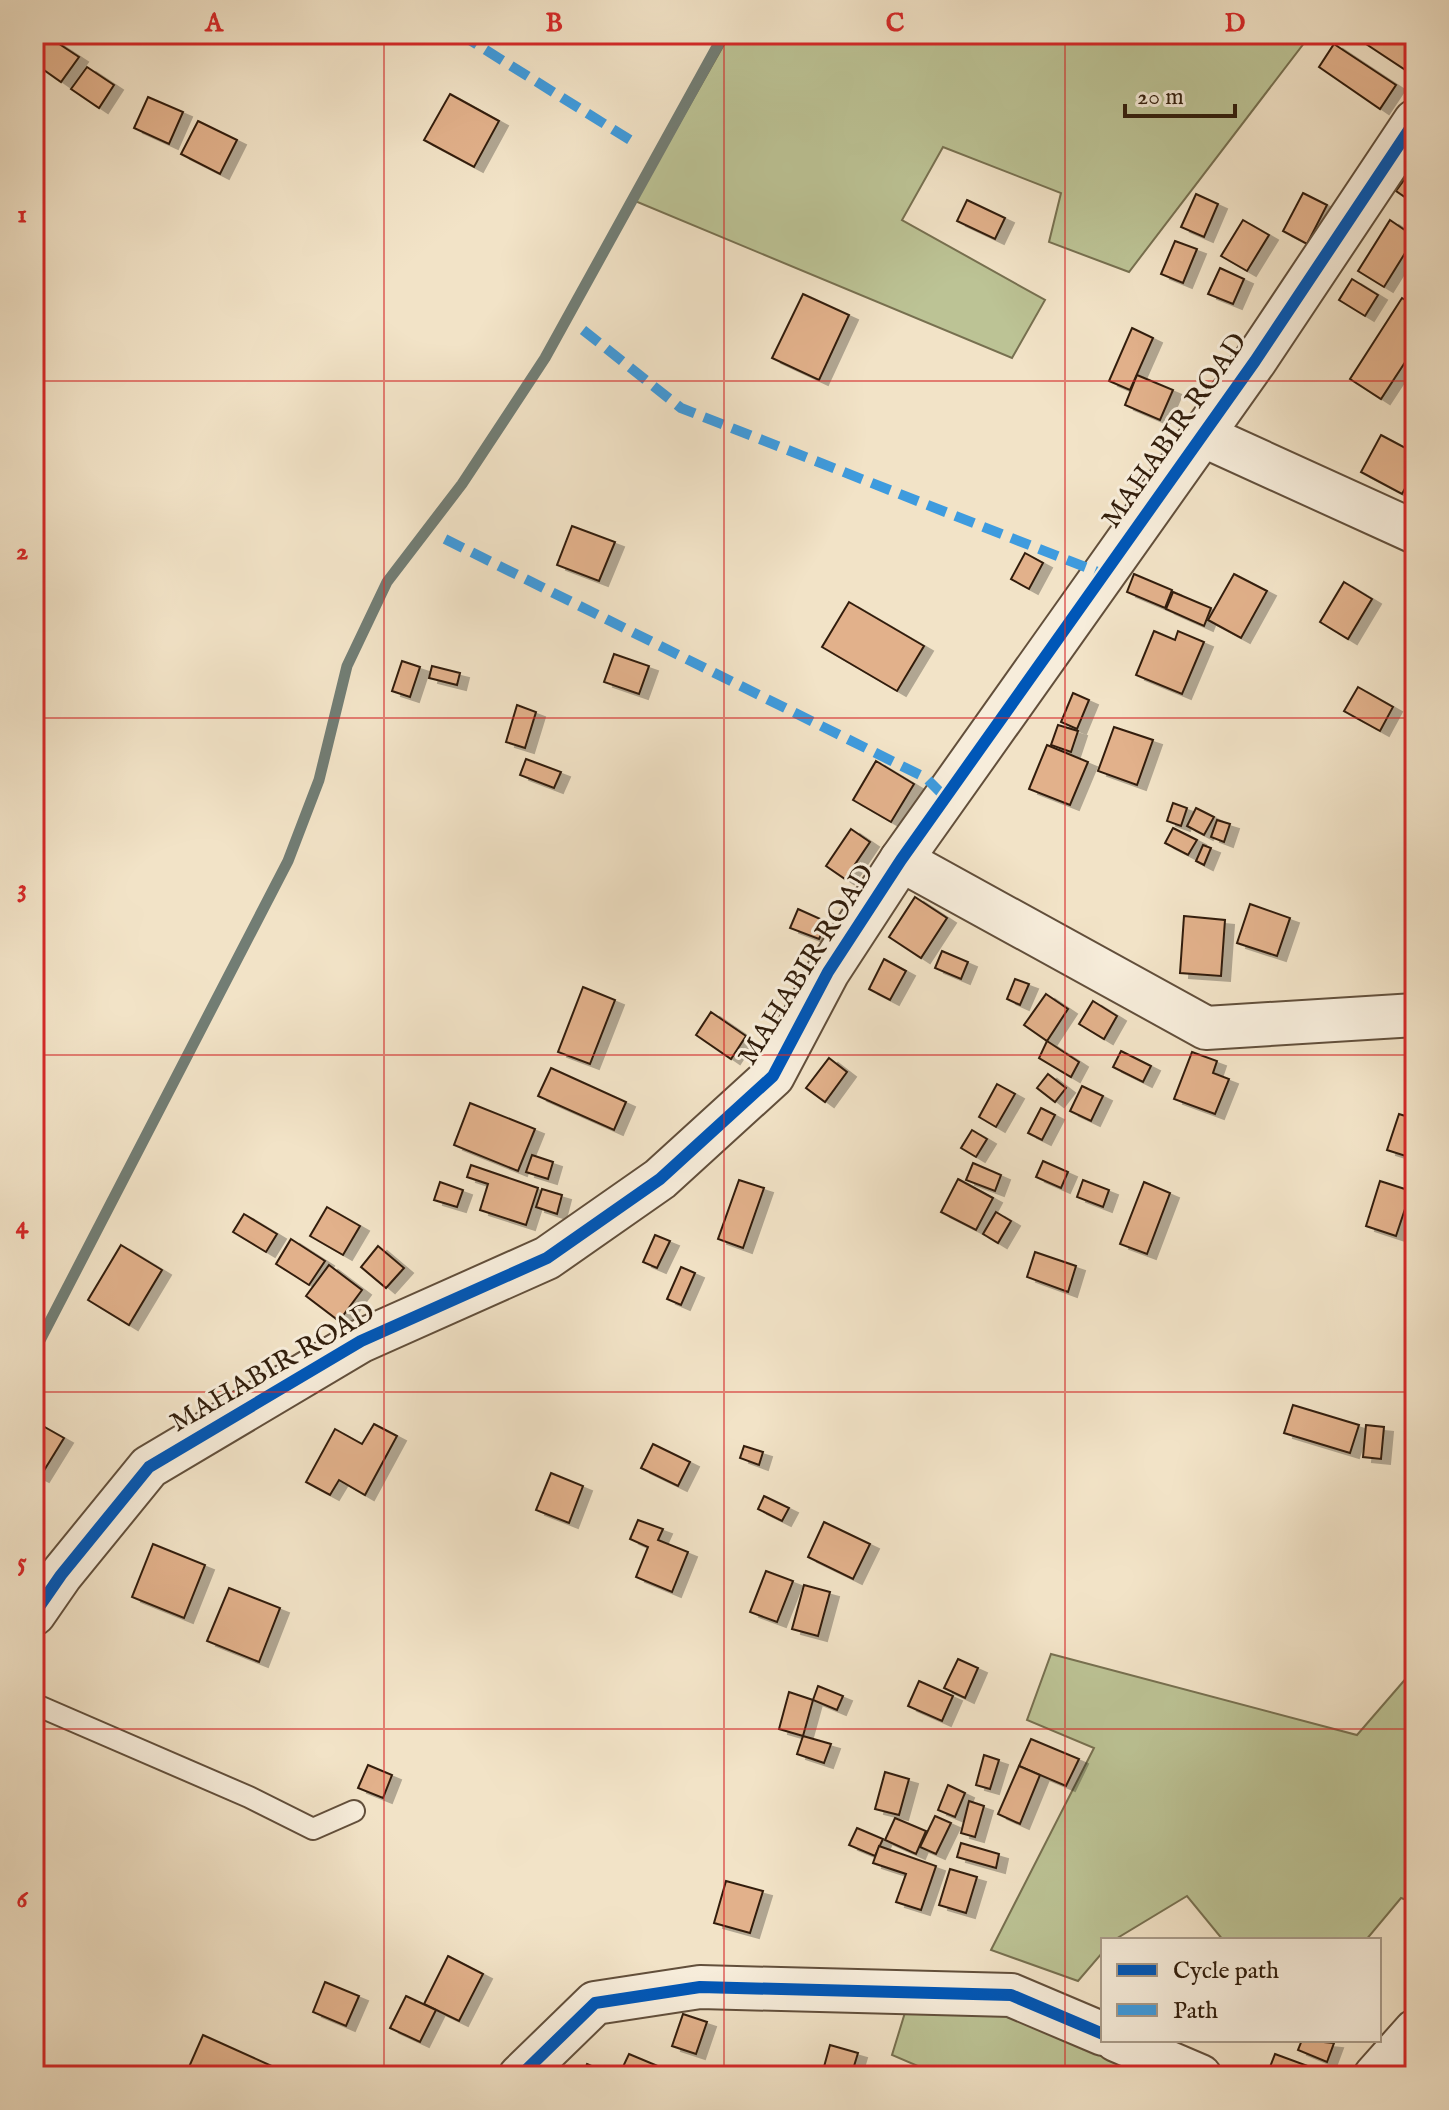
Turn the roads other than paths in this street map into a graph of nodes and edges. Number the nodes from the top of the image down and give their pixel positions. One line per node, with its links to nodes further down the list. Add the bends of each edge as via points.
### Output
1 (1415, 121): 2 (street, MAHABIR ROAD)
2 (1202, 435): 3 (street); 4 (street, MAHABIR ROAD)
3 (1415, 532)
4 (901, 860): 5 (street, via 1206,1028); 6 (street, MAHABIR ROAD, via 828,972 773,1076 660,1179 547,1258 361,1341 149,1467)
5 (1415, 1015)
6 (34, 1614)
7 (34, 1704): 8 (lane, via 313,1829)
8 (354, 1811)
9 (1415, 2031): 14 (street)
10 (1101, 2033): 12 (street, via 1011,1995 700,1987 595,2003)
11 (1121, 2042): 13 (street)
12 (520, 2076)
13 (1200, 2076)
14 (1375, 2076)

